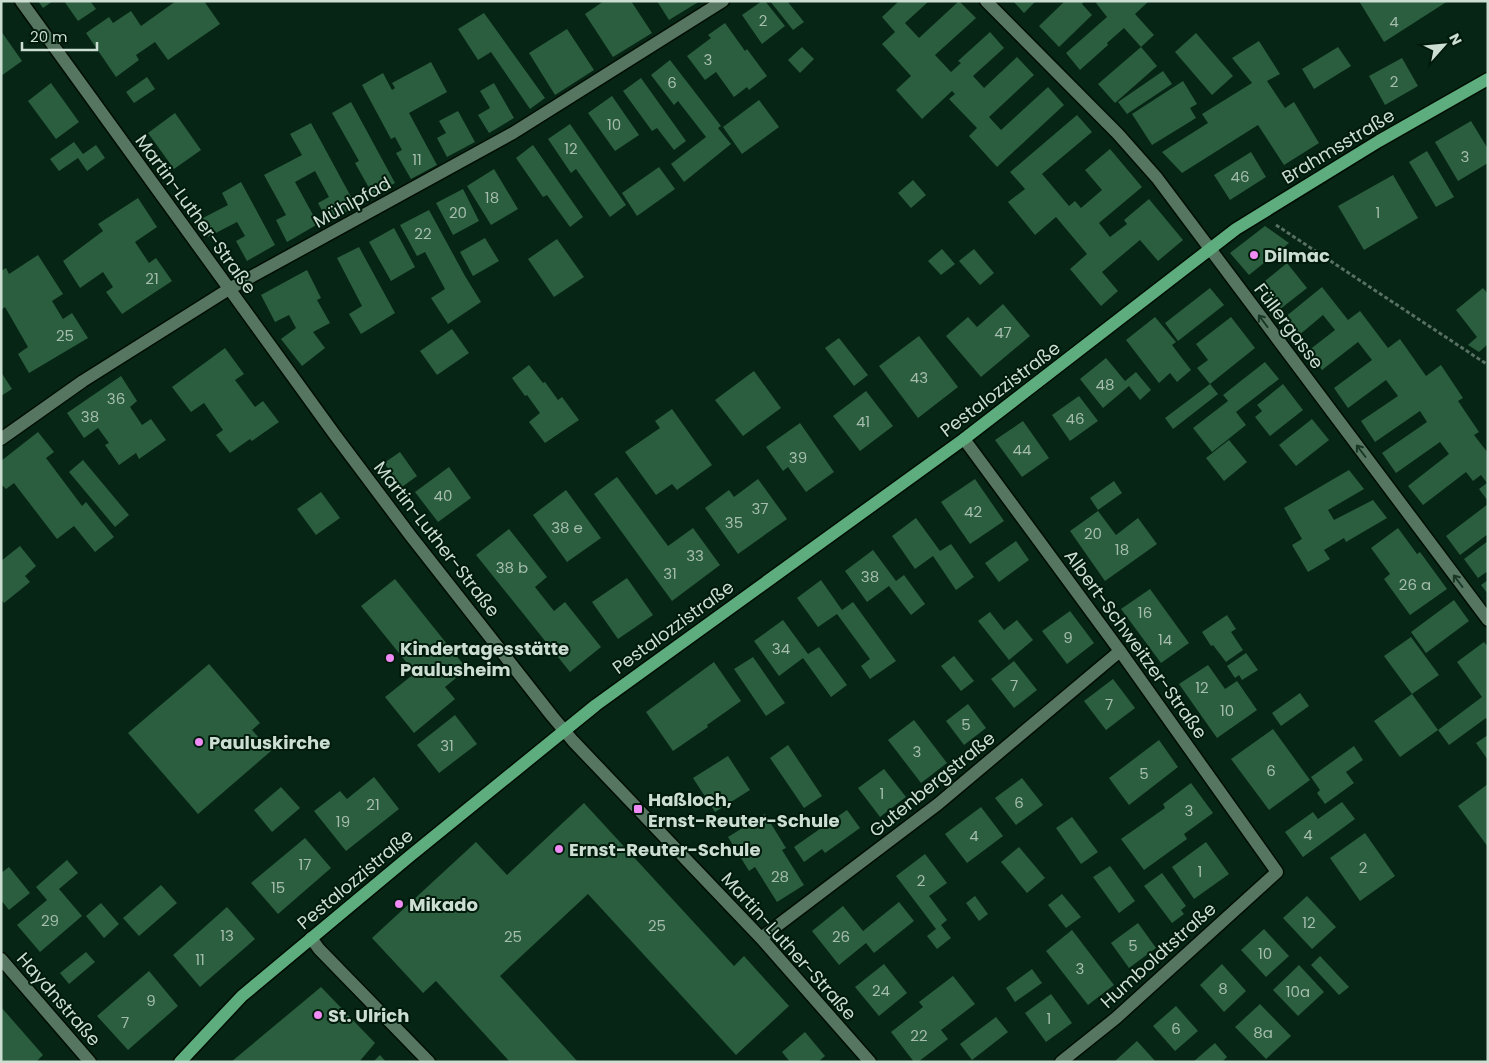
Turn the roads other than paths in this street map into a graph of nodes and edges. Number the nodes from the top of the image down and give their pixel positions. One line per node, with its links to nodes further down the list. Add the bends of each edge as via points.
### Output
1 (21, 1): 6 (street, Martin-Luther-Straße)
2 (723, 1): 6 (street, Mühlpfad, via 512,133)
3 (986, 1): 5 (street, Füllergasse, via 1151,170)
4 (1488, 79): 5 (main road, Brahmsstraße, via 1379,141 1236,229)
5 (1210, 249): 8 (main road, Pestalozzistraße); 9 (street, Füllergasse, one-way to 5)
6 (229, 289): 7 (street, Mühlpfad, via 83,381); 11 (street, Martin-Luther-Straße, via 410,535)
7 (1, 439)
8 (964, 439): 10 (street, Albert-Schweitzer-Straße); 11 (main road, Pestalozzistraße)
9 (1488, 620)
10 (1120, 651): 12 (street, Albert-Schweitzer-Straße); 14 (street, Gutenbergstraße, via 938,804)
11 (564, 730): 13 (main road, Pestalozzistraße); 14 (street, Martin-Luther-Straße)
12 (1277, 872): 20 (street, Humboldtstraße, via 1116,1018)
13 (311, 938): 17 (main road, Pestalozzistraße, via 242,996); 18 (street)
14 (761, 938): 19 (street, Martin-Luther-Straße)
15 (1, 959): 16 (street, Haydnstraße)
16 (90, 1062)
17 (180, 1062)
18 (429, 1062)
19 (870, 1062)
20 (1061, 1062)

